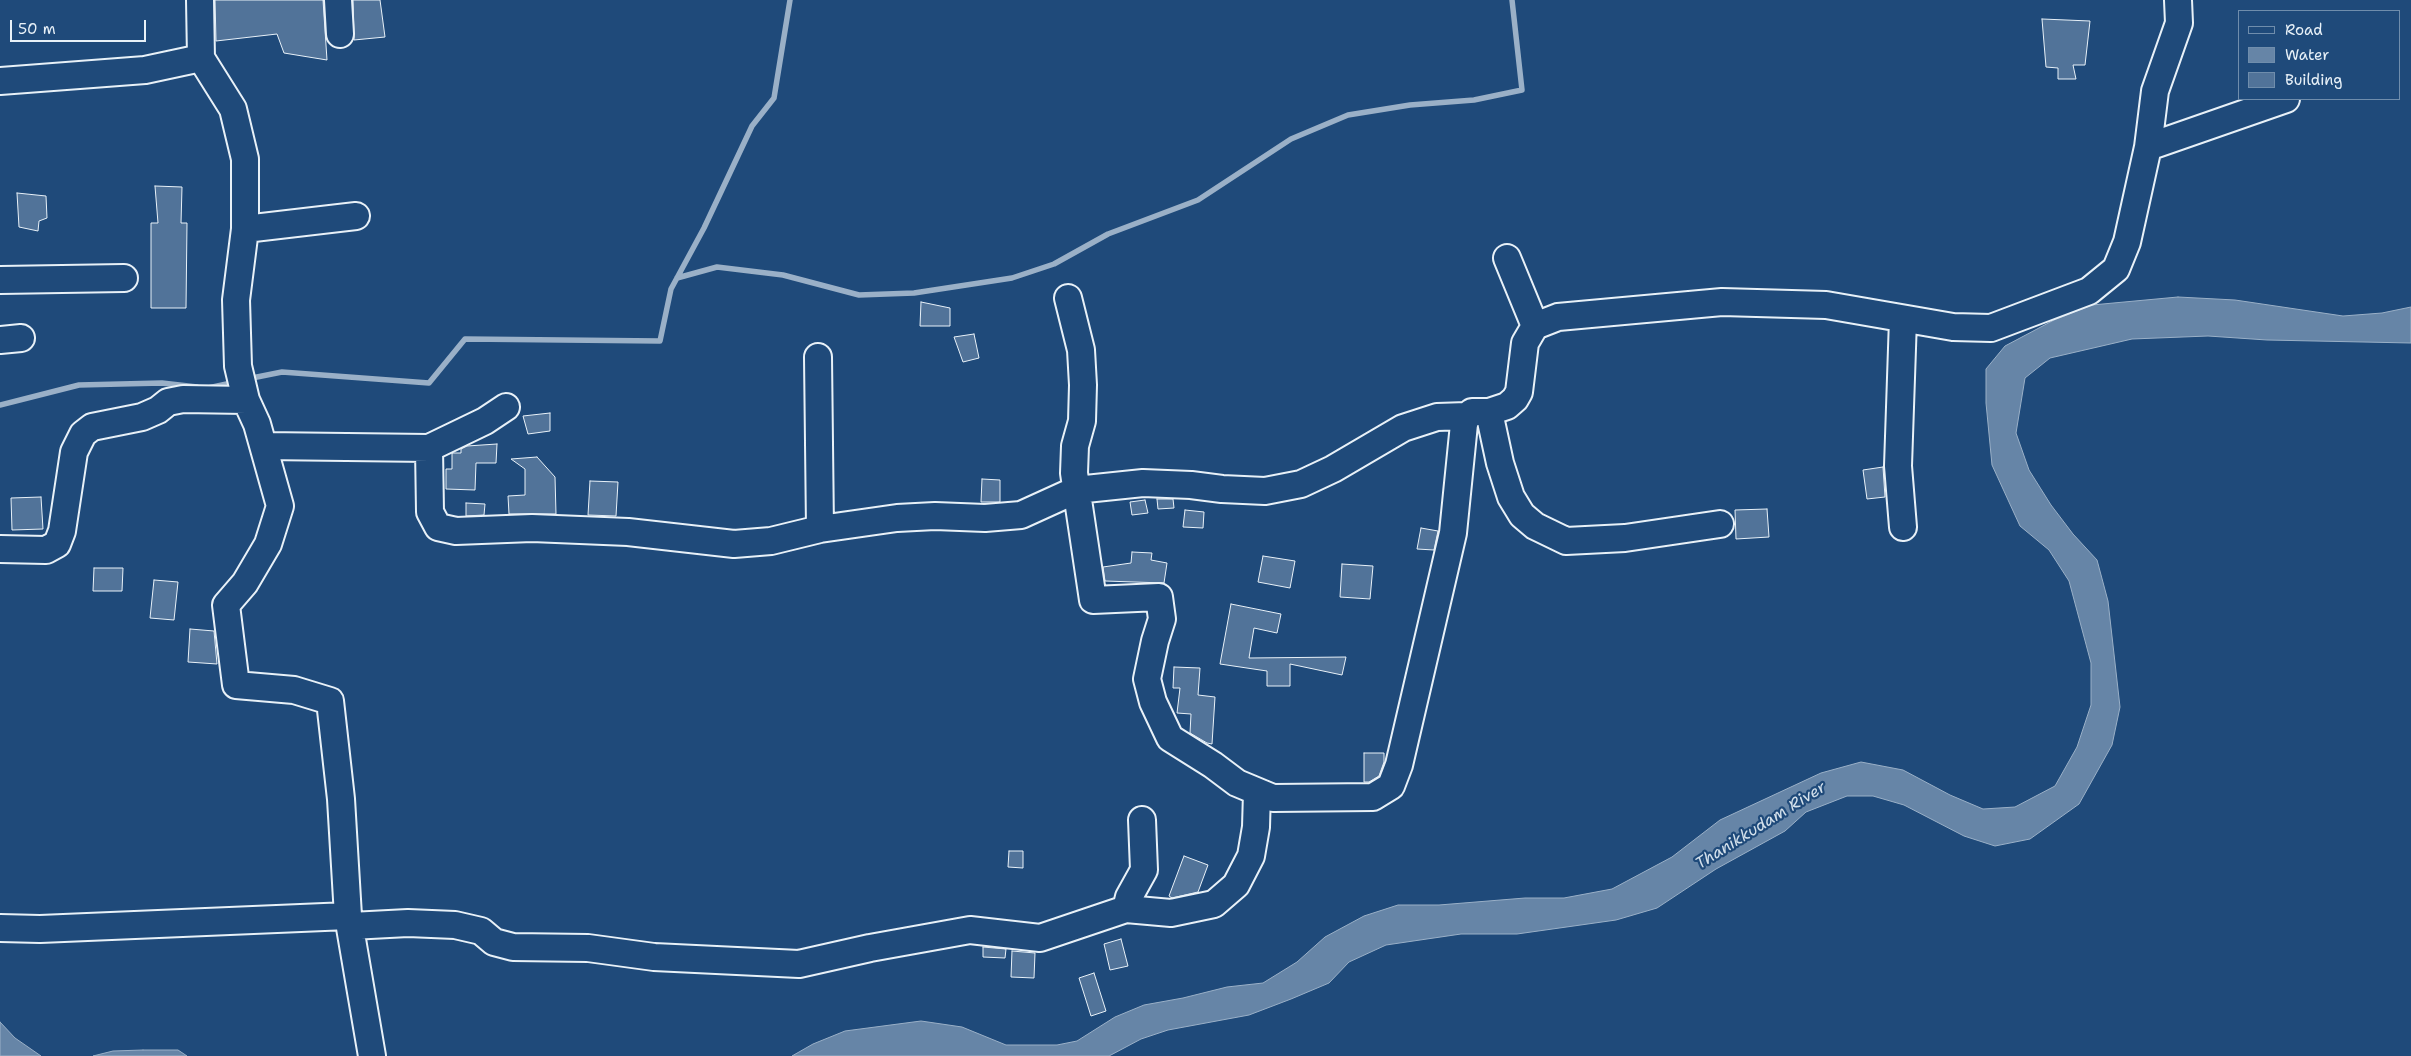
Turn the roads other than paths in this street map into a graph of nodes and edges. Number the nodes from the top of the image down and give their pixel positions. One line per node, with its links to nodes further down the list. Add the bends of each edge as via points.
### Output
1 (200, 0): 5 (street)
2 (338, 0): 4 (street)
3 (2178, 0): 8 (street, via 2179,23 2155,91)
4 (340, 34)
5 (201, 58): 6 (street, via 145,70); 10 (street, via 232,109 245,160)
6 (0, 81)
7 (2283, 100): 8 (street)
8 (2148, 147): 15 (street, via 2127,242 2116,269 2089,291 1991,328 1954,327)
9 (356, 216): 10 (street)
10 (245, 229): 18 (street, via 236,300)
11 (1507, 258): 16 (street)
12 (124, 278): 13 (street)
13 (0, 280)
14 (1068, 298): 23 (street, via 1081,350 1083,385 1082,421 1075,446)
15 (1903, 319): 16 (street, via 1826,305 1722,302 1558,317); 25 (street, via 1898,466)
16 (1535, 326): 20 (street, via 1525,343 1515,399 1507,406)
17 (818, 357): 26 (street)
18 (242, 384): 21 (street); 27 (street, via 168,402 142,417 92,427 83,434 74,452 57,544 46,550)
19 (506, 407): 22 (street)
20 (1478, 414): 23 (street, via 1437,417 1403,428 1301,484 1265,492 1191,484 1143,483); 24 (street, via 1522,515 1566,541 1625,538); 28 (street, via 1464,424 1446,570 1391,786 1373,797 1330,799 1273,798)
21 (264, 446): 22 (street); 31 (street, via 280,506 268,544 245,583 226,605 236,685 294,690 330,701)
22 (429, 448): 26 (street, via 430,512 438,527 456,531 532,528 628,532 734,544 771,541)
23 (1076, 490): 26 (street, via 1022,515 897,518); 28 (street, via 1093,600 1159,597 1162,618 1147,679 1153,702 1170,738 1237,784)
24 (1720, 524)
25 (1903, 527)
26 (820, 529)
27 (0, 550)
28 (1257, 792): 30 (street, via 1251,856 1236,885 1214,904 1171,913)
29 (1142, 820): 30 (street, via 1144,870)
30 (1126, 909): 31 (street, via 1040,938 970,930 799,964 654,957 588,948 514,947 494,942 481,931 456,925)
31 (350, 921): 32 (street, via 40,930); 33 (street)
32 (0, 928)
33 (372, 1056)

